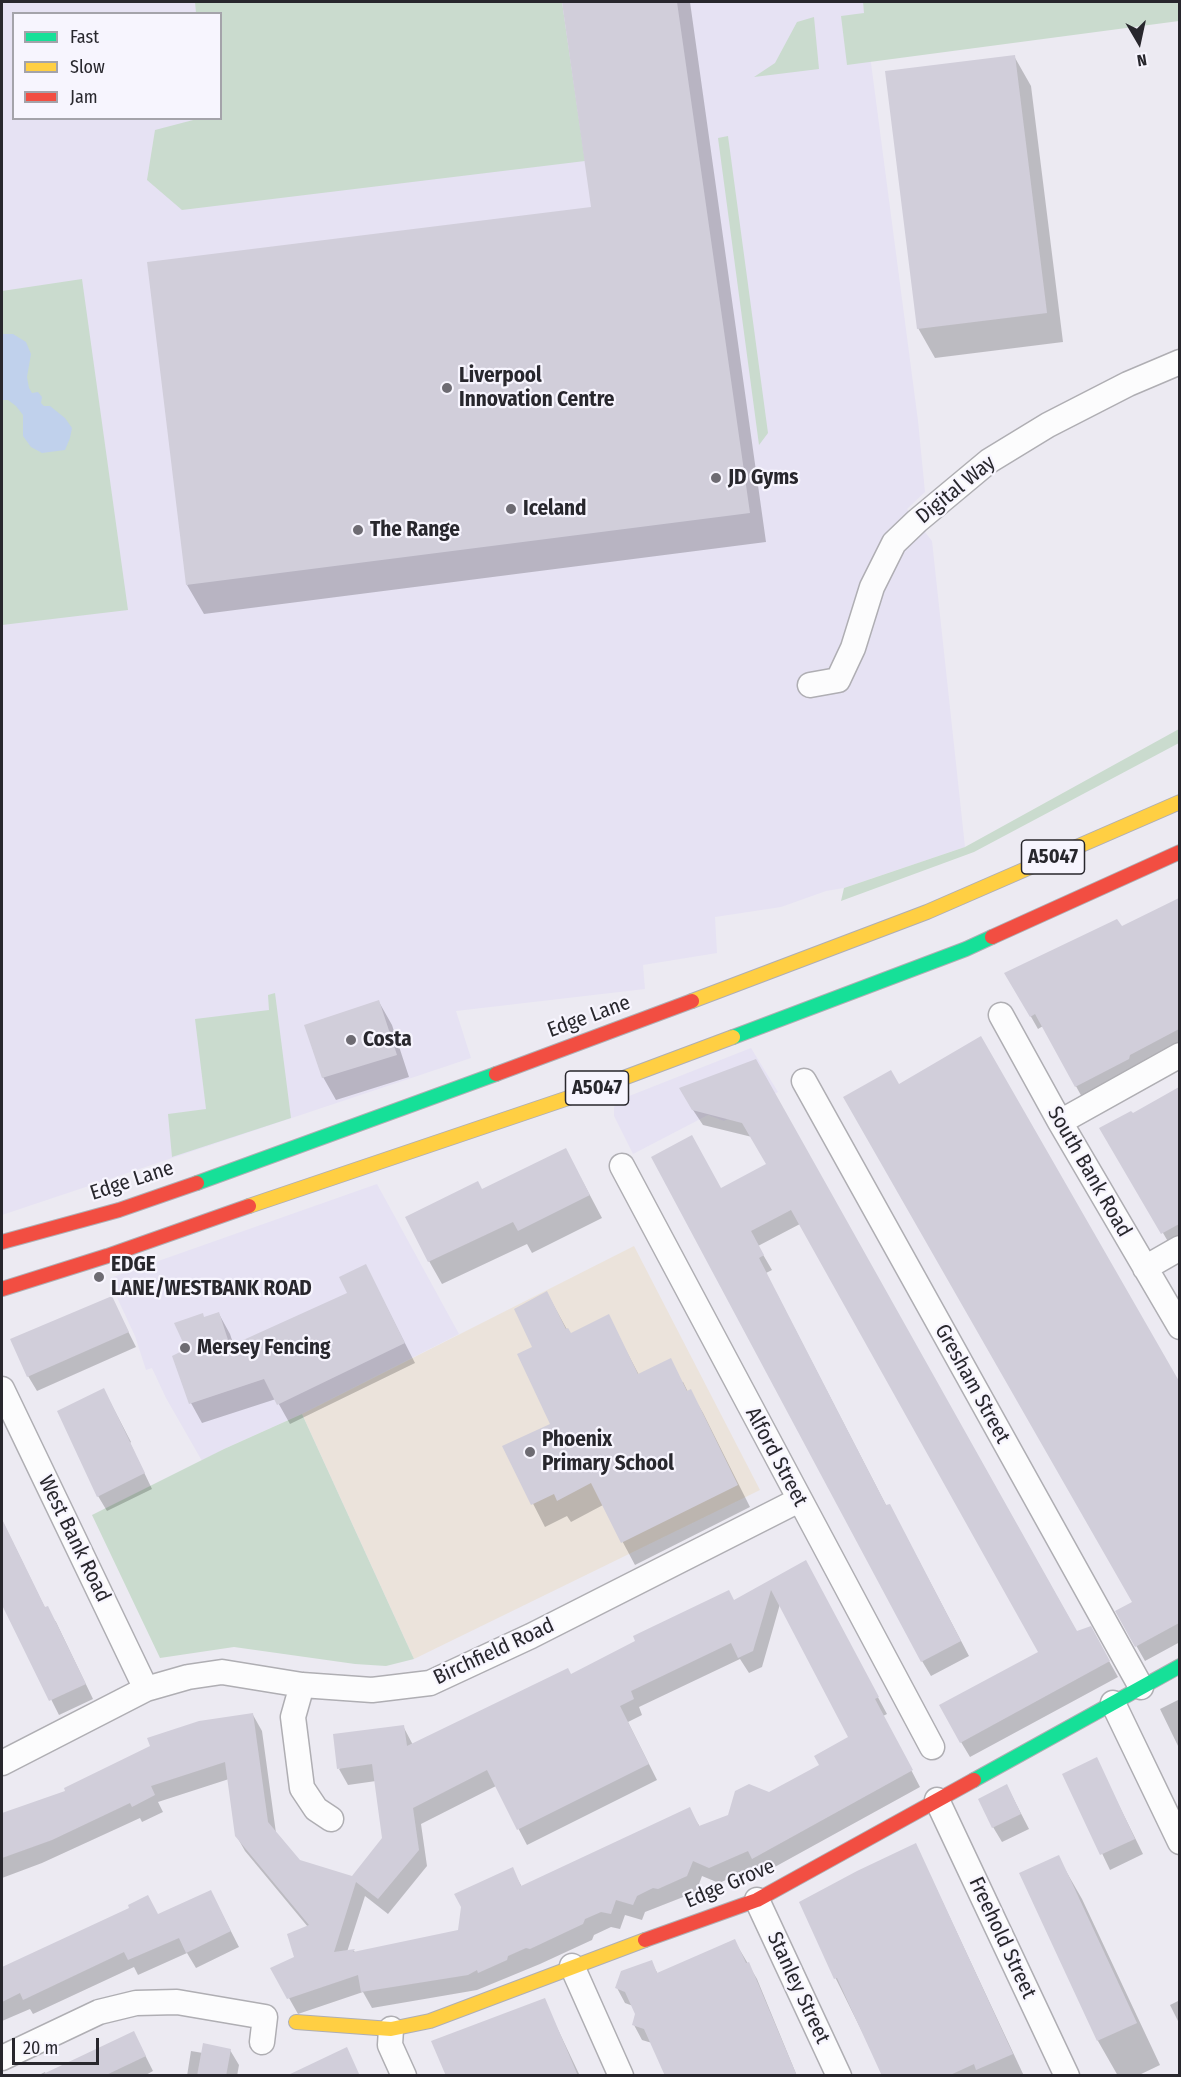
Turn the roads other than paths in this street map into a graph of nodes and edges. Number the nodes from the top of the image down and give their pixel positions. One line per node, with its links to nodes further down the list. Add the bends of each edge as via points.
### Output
1 (1179, 362): 2 (street, Digital Way, via 1048,425 989,461 917,520 894,543 872,587 853,648 838,680)
2 (810, 685)
3 (1179, 802): 10 (main road, Edge Lane / A5047, via 927,912 803,960 310,1143 119,1210)
4 (1179, 852): 13 (main road, A5047, via 966,949 774,1022 575,1095)
5 (1001, 1015): 8 (street, South Bank Road)
6 (1179, 1055): 8 (street)
7 (804, 1081): 19 (street, Gresham Street)
8 (1060, 1122): 12 (street, South Bank Road)
9 (622, 1166): 16 (street, Alford Street)
10 (2, 1242)
11 (1179, 1248): 12 (street)
12 (1145, 1268): 14 (street, South Bank Road)
13 (2, 1289)
14 (1179, 1327)
15 (2, 1389): 20 (street, West Bank Road)
16 (799, 1500): 18 (street, Birchfield Road, via 430,1683 372,1690); 22 (street, Alford Street)
17 (1179, 1666): 19 (main road, Edge Grove)
18 (302, 1685): 20 (street, Birchfield Road, via 222,1672); 25 (street, via 293,1717 303,1788 316,1809)
19 (1141, 1687): 21 (main road, Edge Grove)
20 (146, 1689): 23 (street, Birchfield Road)
21 (1113, 1703): 24 (main road, Edge Grove); 26 (street)
22 (932, 1747)
23 (2, 1763)
24 (937, 1800): 27 (main road, Edge Grove); 36 (street, Freehold Street)
25 (331, 1819)
26 (1179, 1842)
27 (757, 1900): 28 (main road, Edge Grove); 35 (street, Stanley Street)
28 (572, 1966): 30 (main road, Edge Grove, via 430,2021); 34 (street)
29 (296, 2022): 30 (main road, Edge Grove)
30 (391, 2029): 33 (street, via 390,2045)
31 (262, 2042): 32 (street, via 265,2017 177,2002 136,2003 99,2012)
32 (2, 2058)
33 (404, 2076)
34 (621, 2076)
35 (839, 2076)
36 (1067, 2076)

